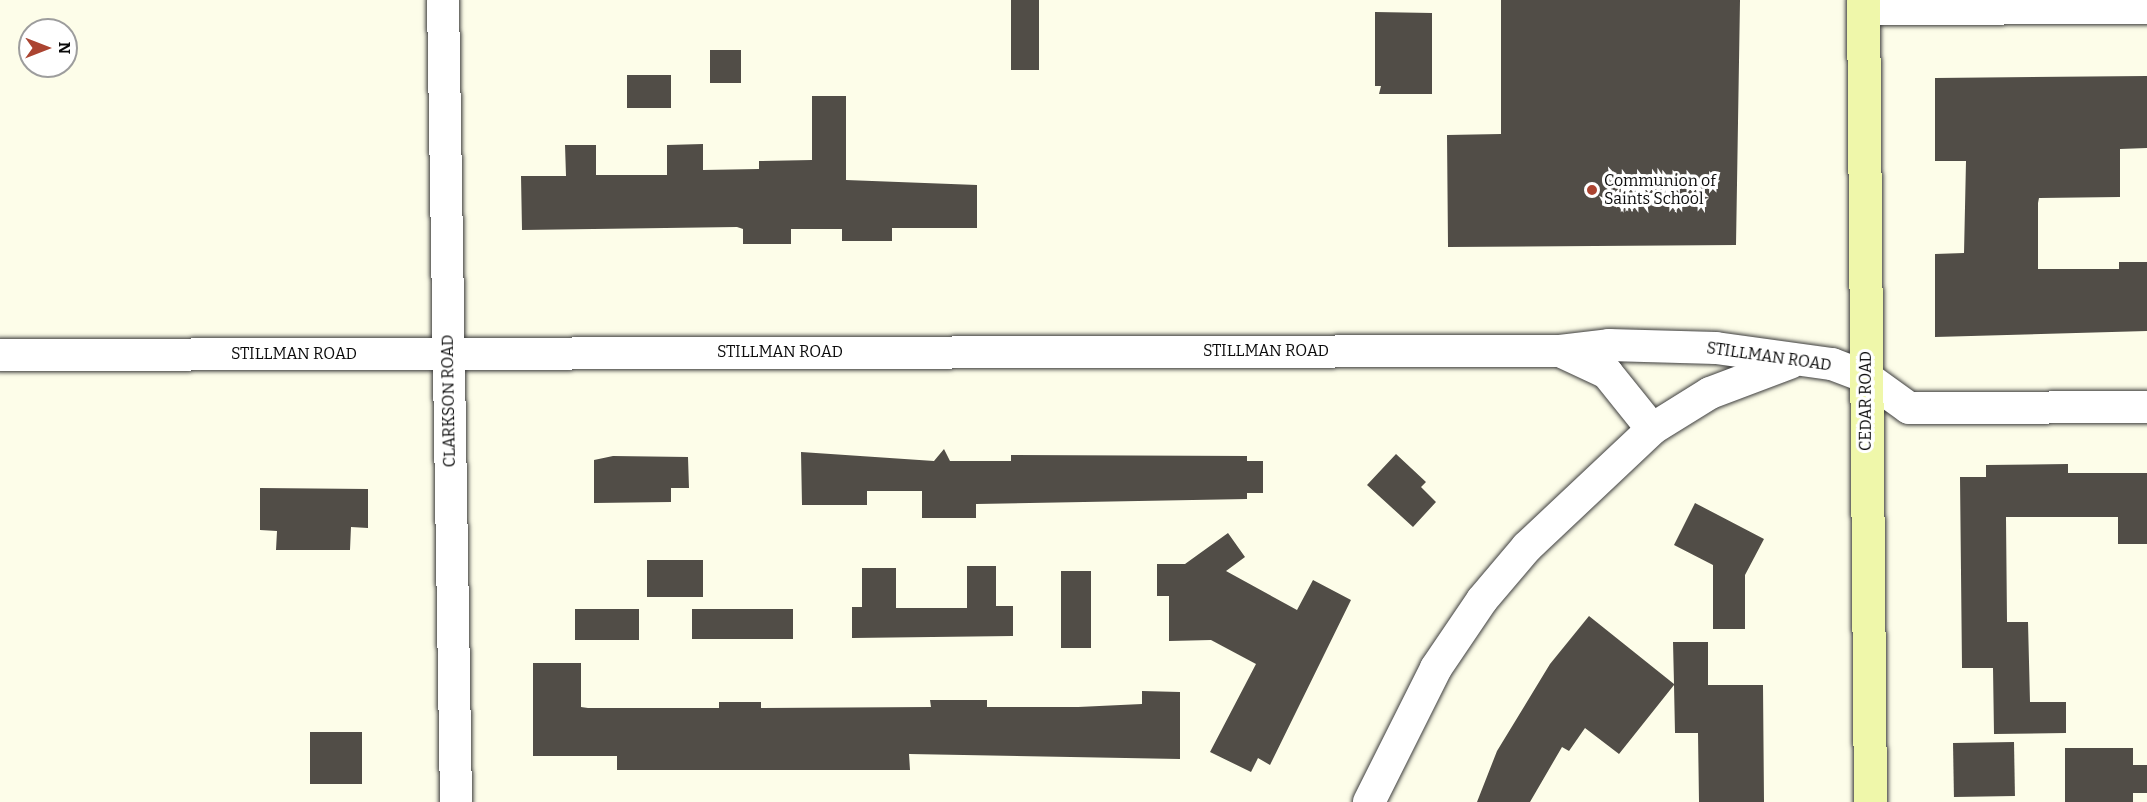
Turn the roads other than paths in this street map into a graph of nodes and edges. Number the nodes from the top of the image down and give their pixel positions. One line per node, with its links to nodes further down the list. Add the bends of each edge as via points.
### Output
1 (442, 0): 5 (street, CLARKSON ROAD)
2 (1863, 4): 3 (street); 8 (main road, CEDAR ROAD)
3 (2147, 8)
4 (1560, 351): 5 (street, STILLMAN ROAD); 7 (street, STILLMAN ROAD, via 1601,345 1704,348); 10 (street, STILLMAN ROAD, via 1607,374)
5 (447, 352): 6 (street, STILLMAN ROAD); 11 (street, CLARKSON ROAD)
6 (0, 355)
7 (1799, 360): 8 (street, STILLMAN ROAD); 10 (street, via 1751,374)
8 (1866, 377): 9 (street, STILLMAN ROAD, via 1909,408); 13 (main road, CEDAR ROAD)
9 (2147, 407)
10 (1652, 429): 12 (street, via 1527,547 1482,600 1416,704)
11 (456, 802)
12 (1369, 802)
13 (1870, 802)

